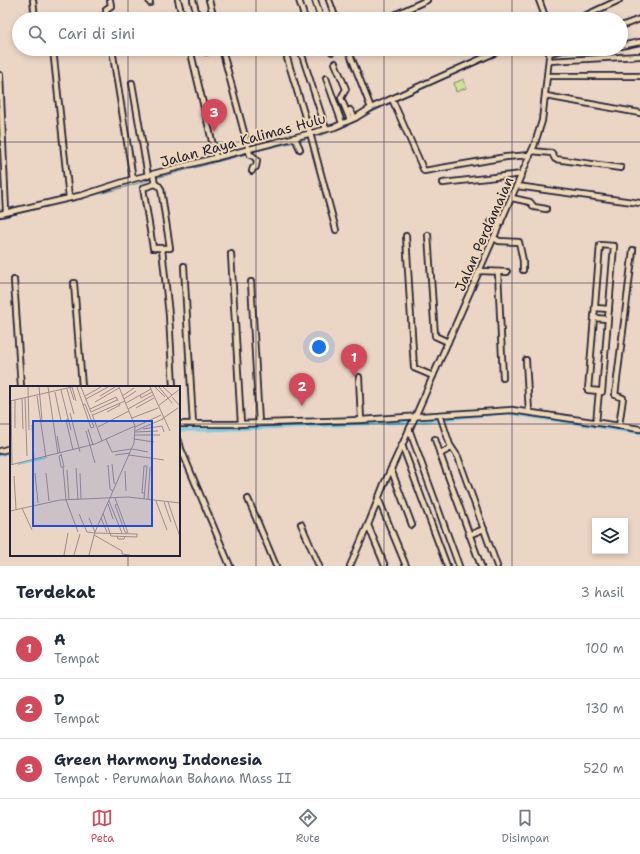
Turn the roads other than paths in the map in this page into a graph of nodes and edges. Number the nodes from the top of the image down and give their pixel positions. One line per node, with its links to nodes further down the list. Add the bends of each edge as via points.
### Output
1 (33, 0): 12 (street)
2 (110, 0): 13 (street, via 111,6 106,9)
3 (178, 0): 14 (street)
4 (193, 0): 15 (street)
5 (209, 0): 16 (street)
6 (299, 0): 17 (street)
7 (314, 0): 18 (street)
8 (329, 0): 19 (street)
9 (427, 0): 20 (street)
10 (539, 0): 21 (street)
11 (619, 0): 22 (street)
12 (34, 12)
13 (106, 12)
14 (181, 12)
15 (196, 12)
16 (212, 12)
17 (303, 12)
18 (319, 12)
19 (333, 12)
20 (401, 12)
21 (543, 12)
22 (593, 12)
23 (640, 19): 24 (street)
24 (628, 23)
25 (640, 42): 26 (street)
26 (628, 45)
27 (54, 56): 65 (street)
28 (113, 56): 62 (street)
29 (192, 56): 57 (street)
30 (224, 56): 55 (street)
31 (302, 56): 51 (street)
32 (351, 56): 46 (street)
33 (487, 56): 45 (street, Jalan Raya Kalimas Hulu)
34 (549, 56): 37 (street, Jalan Perdamaian)
35 (640, 56): 37 (street)
36 (287, 58): 52 (street)
37 (549, 61): 40 (street, Jalan Perdamaian)
38 (335, 63): 49 (street, via 345,88 341,98)
39 (0, 75): 69 (street)
40 (548, 76): 41 (street); 44 (street, Jalan Perdamaian)
41 (640, 76)
42 (326, 78): 50 (street)
43 (132, 83): 61 (street)
44 (546, 96): 48 (street); 56 (street, Jalan Perdamaian, via 542,125)
45 (392, 99): 46 (street, Jalan Raya Kalimas Hulu); 56 (street, via 424,171)
46 (371, 108): 49 (street, Jalan Raya Kalimas Hulu)
47 (350, 110): 49 (street)
48 (640, 113)
49 (352, 119): 50 (street, Jalan Raya Kalimas Hulu)
50 (342, 123): 51 (street, Jalan Raya Kalimas Hulu)
51 (326, 129): 52 (street, Jalan Raya Kalimas Hulu)
52 (310, 133): 53 (street, Jalan Raya Kalimas Hulu); 73 (street)
53 (295, 138): 54 (street); 55 (street, Jalan Raya Kalimas Hulu)
54 (300, 149)
55 (249, 152): 57 (street, Jalan Raya Kalimas Hulu); 59 (street, via 256,160 256,167)
56 (531, 153): 58 (street, via 552,153 555,159); 60 (street, Jalan Perdamaian)
57 (216, 158): 61 (street, Jalan Raya Kalimas Hulu)
58 (621, 168)
59 (252, 170)
60 (522, 174): 63 (street); 64 (street, Jalan Perdamaian)
61 (153, 178): 62 (street, Jalan Raya Kalimas Hulu); 77 (street, via 161,189 170,248); 77 (street, via 143,188 153,248)
62 (133, 179): 65 (street, Jalan Raya Kalimas Hulu)
63 (443, 183)
64 (517, 186): 66 (street, Jalan Perdamaian); 67 (street)
65 (69, 198): 69 (street, Jalan Raya Kalimas Hulu)
66 (512, 198): 68 (street); 72 (street, Jalan Perdamaian)
67 (640, 203)
68 (546, 209)
69 (6, 212): 70 (street, Jalan Raya Kalimas Hulu)
70 (0, 214)
71 (491, 221): 72 (street)
72 (501, 222): 76 (street, Jalan Perdamaian)
73 (336, 230)
74 (428, 235): 92 (street, via 435,336)
75 (406, 236): 94 (street, via 414,368)
76 (494, 238): 81 (street, via 499,241 519,242); 82 (street, Jalan Perdamaian)
77 (162, 249): 99 (street)
78 (633, 250): 110 (street, via 615,395 623,398)
79 (231, 254): 109 (street)
80 (184, 266): 108 (street)
81 (523, 270)
82 (480, 271): 83 (street); 92 (street, Jalan Perdamaian)
83 (498, 272): 84 (street); 96 (street)
84 (507, 272)
85 (14, 280): 97 (street)
86 (251, 282): 105 (street)
87 (74, 283): 98 (street)
88 (595, 308): 89 (street); 89 (street, via 600,245 614,246); 90 (street)
89 (609, 309): 91 (street)
90 (594, 318): 91 (street); 100 (street, via 588,390)
91 (608, 319): 100 (street, via 602,392)
92 (448, 342): 94 (street, Jalan Perdamaian)
93 (526, 360): 101 (street)
94 (433, 376): 104 (street, Jalan Perdamaian)
95 (359, 377): 103 (street)
96 (503, 378)
97 (21, 386)
98 (82, 386)
99 (173, 386)
100 (599, 391): 106 (street)
101 (529, 412): 102 (street, via 503,410); 106 (street)
102 (441, 418): 104 (street); 117 (street)
103 (361, 420): 104 (street); 105 (street)
104 (413, 420): 111 (street, Jalan Perdamaian)
105 (259, 423): 109 (street)
106 (596, 423): 110 (street)
107 (180, 424): 108 (street)
108 (193, 424): 109 (street)
109 (241, 424)
110 (618, 426): 112 (street)
111 (409, 429): 114 (street, Jalan Perdamaian); 135 (street)
112 (640, 429)
113 (435, 439): 119 (street)
114 (402, 445): 120 (street, Jalan Perdamaian); 134 (street)
115 (180, 446): 128 (street)
116 (10, 448): 118 (street)
117 (451, 448): 119 (street); 126 (street, via 458,457)
118 (0, 451)
119 (440, 454): 127 (street)
120 (391, 470): 121 (street, Jalan Perdamaian); 125 (street)
121 (378, 498): 124 (street, Jalan Perdamaian); 133 (street)
122 (248, 499): 129 (street)
123 (301, 524): 130 (street)
124 (368, 525): 131 (street, Jalan Perdamaian); 132 (street)
125 (412, 525)
126 (484, 529): 127 (street); 137 (street)
127 (469, 535): 136 (street)
128 (230, 566)
129 (276, 566)
130 (319, 566)
131 (350, 566)
132 (385, 566)
133 (406, 566)
134 (447, 566)
135 (459, 566)
136 (481, 566)
137 (497, 566)

